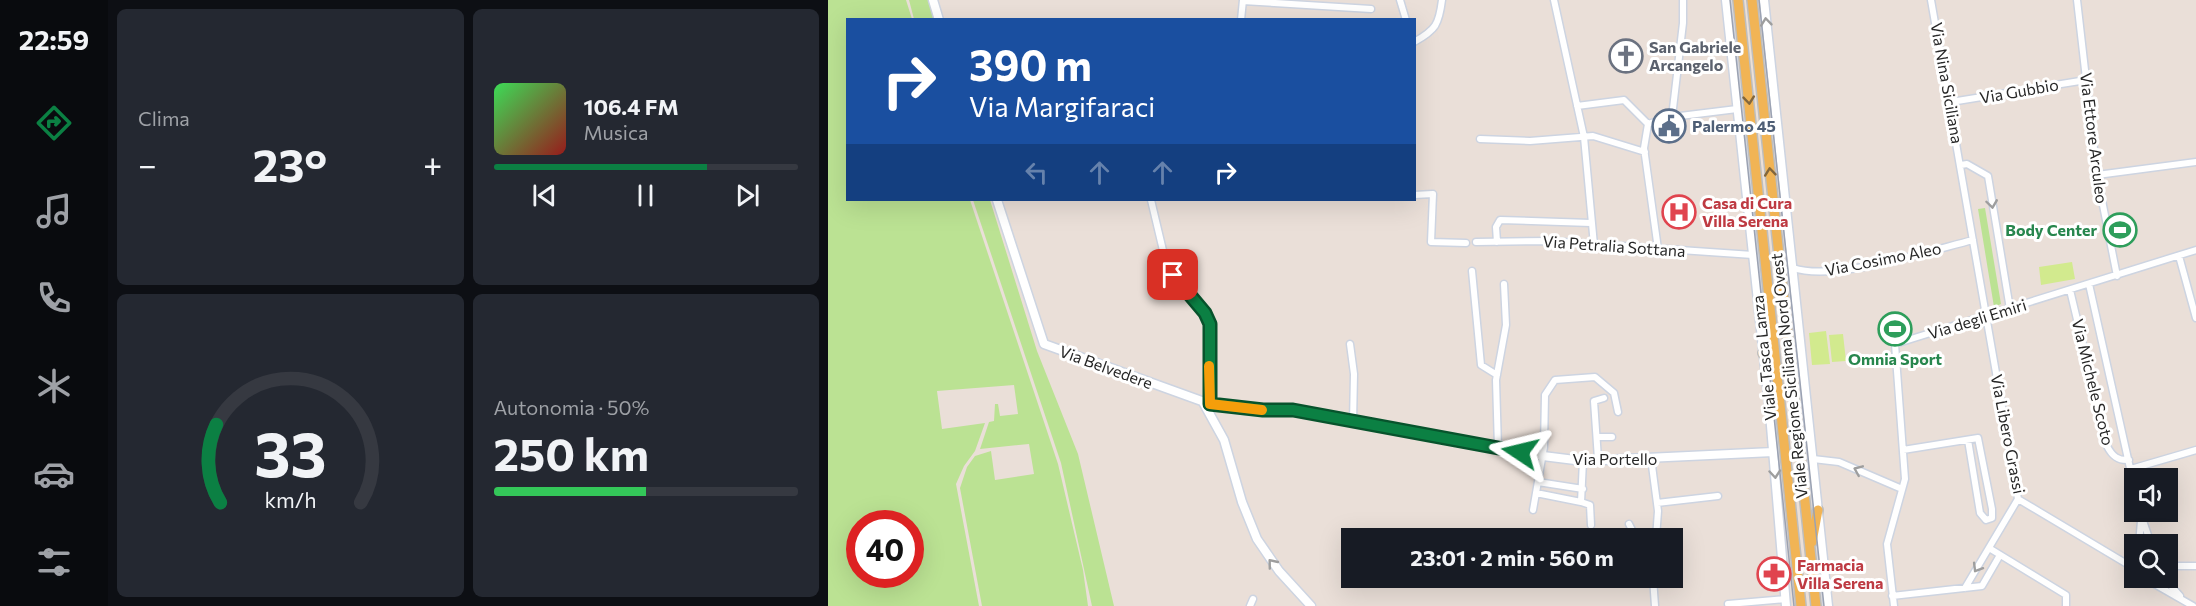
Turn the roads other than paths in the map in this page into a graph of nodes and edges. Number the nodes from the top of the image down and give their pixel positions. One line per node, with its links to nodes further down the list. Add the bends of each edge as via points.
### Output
1 (933, 0): 14 (street)
2 (1400, 0): 16 (street)
3 (1442, 0): 17 (street, via 1440,21)
4 (1554, 0): 20 (street)
5 (1683, 0): 22 (street)
6 (1726, 0): 21 (street)
7 (1738, 0): 55 (main road, Viale Regione Siciliana Nord Ovest, one-way to 55)
8 (1752, 0): 90 (main road, Viale Regione Siciliana Nord Ovest, one-way to 8)
9 (1764, 0): 43 (street, Viale Regione Siciliana Nord Ovest, one-way to 9)
10 (1931, 0): 19 (street, Via Nina Siciliana)
11 (2077, 0): 18 (street, Via Ettore Arculeo)
12 (1243, 1): 13 (street); 15 (street)
13 (1371, 9)
14 (938, 18)
15 (1241, 18)
16 (1405, 18)
17 (1416, 41)
18 (2086, 80): 19 (street, Via Gubbio); 29 (street, Via Ettore Arculeo)
19 (1951, 102): 28 (street, Via Nina Siciliana)
20 (1577, 106): 23 (street, via 1624,100); 24 (street)
21 (1737, 110): 22 (street); 41 (street, Viale Tasca Lanza)
22 (1672, 117): 23 (street)
23 (1648, 124): 26 (street)
24 (1584, 137): 25 (street); 26 (street, via 1616,141); 33 (street)
25 (1480, 139)
26 (1645, 152): 39 (street)
27 (2196, 162): 29 (street)
28 (1961, 165): 34 (street, Via Nina Siciliana); 49 (street, Via Nina Siciliana, one-way to 49, via 1967,164 1988,176)
29 (2097, 175): 45 (street, Via Ettore Arculeo)
30 (1416, 195): 37 (street, via 1434,194 1431,242)
31 (998, 201): 57 (street, Via Belvedere, via 1044,344)
32 (1151, 201): 57 (street, via 1166,263 1210,324)
33 (1591, 223): 36 (street, via 1500,220 1496,227); 38 (street)
34 (1973, 240): 43 (street, Via Cosimo Aleo, via 1834,271 1806,272); 51 (street, Via Nina Siciliana)
35 (1476, 242): 36 (street, Via Petralia Sottana)
36 (1497, 242): 38 (street, Via Petralia Sottana)
37 (1466, 243)
38 (1594, 245): 39 (street, Via Petralia Sottana)
39 (1658, 249): 41 (street, Via Petralia Sottana)
40 (2196, 250): 42 (street, Via degli Emiri)
41 (1753, 255): 53 (street, Viale Tasca Lanza)
42 (2179, 256): 45 (street, Via degli Emiri); 50 (street)
43 (1793, 268): 70 (street, Viale Regione Siciliana Nord Ovest)
44 (1472, 271): 54 (street, via 1481,365)
45 (2117, 276): 47 (street, Via degli Emiri)
46 (1504, 284): 54 (street, via 1506,324)
47 (2089, 284): 48 (street, Via degli Emiri); 71 (street, Via Michele Scoto)
48 (2070, 290): 49 (street, Via degli Emiri); 71 (street, Via Michele Scoto, via 2107,447 2120,460)
49 (2010, 309): 51 (street, Via degli Emiri)
50 (2196, 316)
51 (1986, 317): 64 (street, Via degli Emiri, via 1896,344); 80 (street, Via Libero Grassi)
52 (1350, 344): 59 (street)
53 (1763, 353): 55 (main road); 66 (street, Viale Tasca Lanza)
54 (1497, 375): 63 (street)
55 (1778, 382): 105 (main road, Viale Regione Siciliana Nord Ovest)
56 (1604, 398): 60 (street, via 1594,401)
57 (1206, 403): 59 (street, Via Portello, via 1293,410); 103 (street, one-way to 57, via 1257,539 1224,440)
58 (1618, 412): 67 (street, via 1614,393 1595,377 1555,380 1545,395)
59 (1353, 423): 63 (street, Via Portello)
60 (1598, 437): 61 (street); 68 (street)
61 (1612, 437)
62 (1968, 440): 62 (street, via 1978,438 1992,509 1992,518 1986,520 1980,513); 64 (street)
63 (1498, 448): 67 (street, Via Portello)
64 (1903, 450): 77 (street, Via degli Emiri)
65 (2196, 450): 74 (street)
66 (1773, 452): 69 (street, Via Portello); 100 (street, Viale Tasca Lanza, one-way to 100)
67 (1543, 456): 72 (street, Via Portello); 75 (street)
68 (1598, 457): 69 (street, Via Portello); 72 (street, Via Portello)
69 (1651, 458): 82 (street)
70 (1813, 459): 77 (street, one-way to 70, via 1839,462); 84 (street, Viale Regione Siciliana Nord Ovest)
71 (2129, 460): 73 (street, Via Michele Scoto)
72 (1583, 461): 76 (street)
73 (2131, 468)
74 (2134, 468)
75 (1538, 482): 76 (street); 78 (street)
76 (1583, 489): 81 (street)
77 (1902, 489): 99 (street, Via degli Emiri, via 1887,544)
78 (1536, 493): 81 (street); 83 (street)
79 (1718, 495): 82 (street)
80 (2019, 499): 89 (street); 92 (street, Via Libero Grassi)
81 (1581, 502): 86 (street, via 1590,506)
82 (1656, 503): 88 (street)
83 (1533, 510)
84 (1818, 510): 90 (main road); 107 (street, Viale Regione Siciliana Nord Ovest)
85 (1629, 524): 87 (street)
86 (1591, 525)
87 (1631, 528)
88 (1656, 528)
89 (1989, 548): 91 (street); 96 (street, one-way to 96)
90 (1810, 554): 106 (main road, Viale Regione Siciliana Nord Ovest)
91 (2000, 555): 96 (street, via 1982,586); 109 (street, via 2066,595)
92 (2124, 562)
93 (2178, 566): 94 (street)
94 (2196, 566)
95 (1654, 588): 104 (street)
96 (1965, 588): 99 (street)
97 (2160, 588): 101 (street)
98 (2170, 588): 101 (street)
99 (1892, 596): 108 (street, Via degli Emiri)
100 (1786, 603): 102 (street)
101 (2183, 603): 110 (street)
102 (1728, 604)
103 (1311, 606)
104 (1655, 606)
105 (1801, 606)
106 (1816, 606)
107 (1828, 606)
108 (1893, 606)
109 (2066, 606)
110 (2193, 606)

